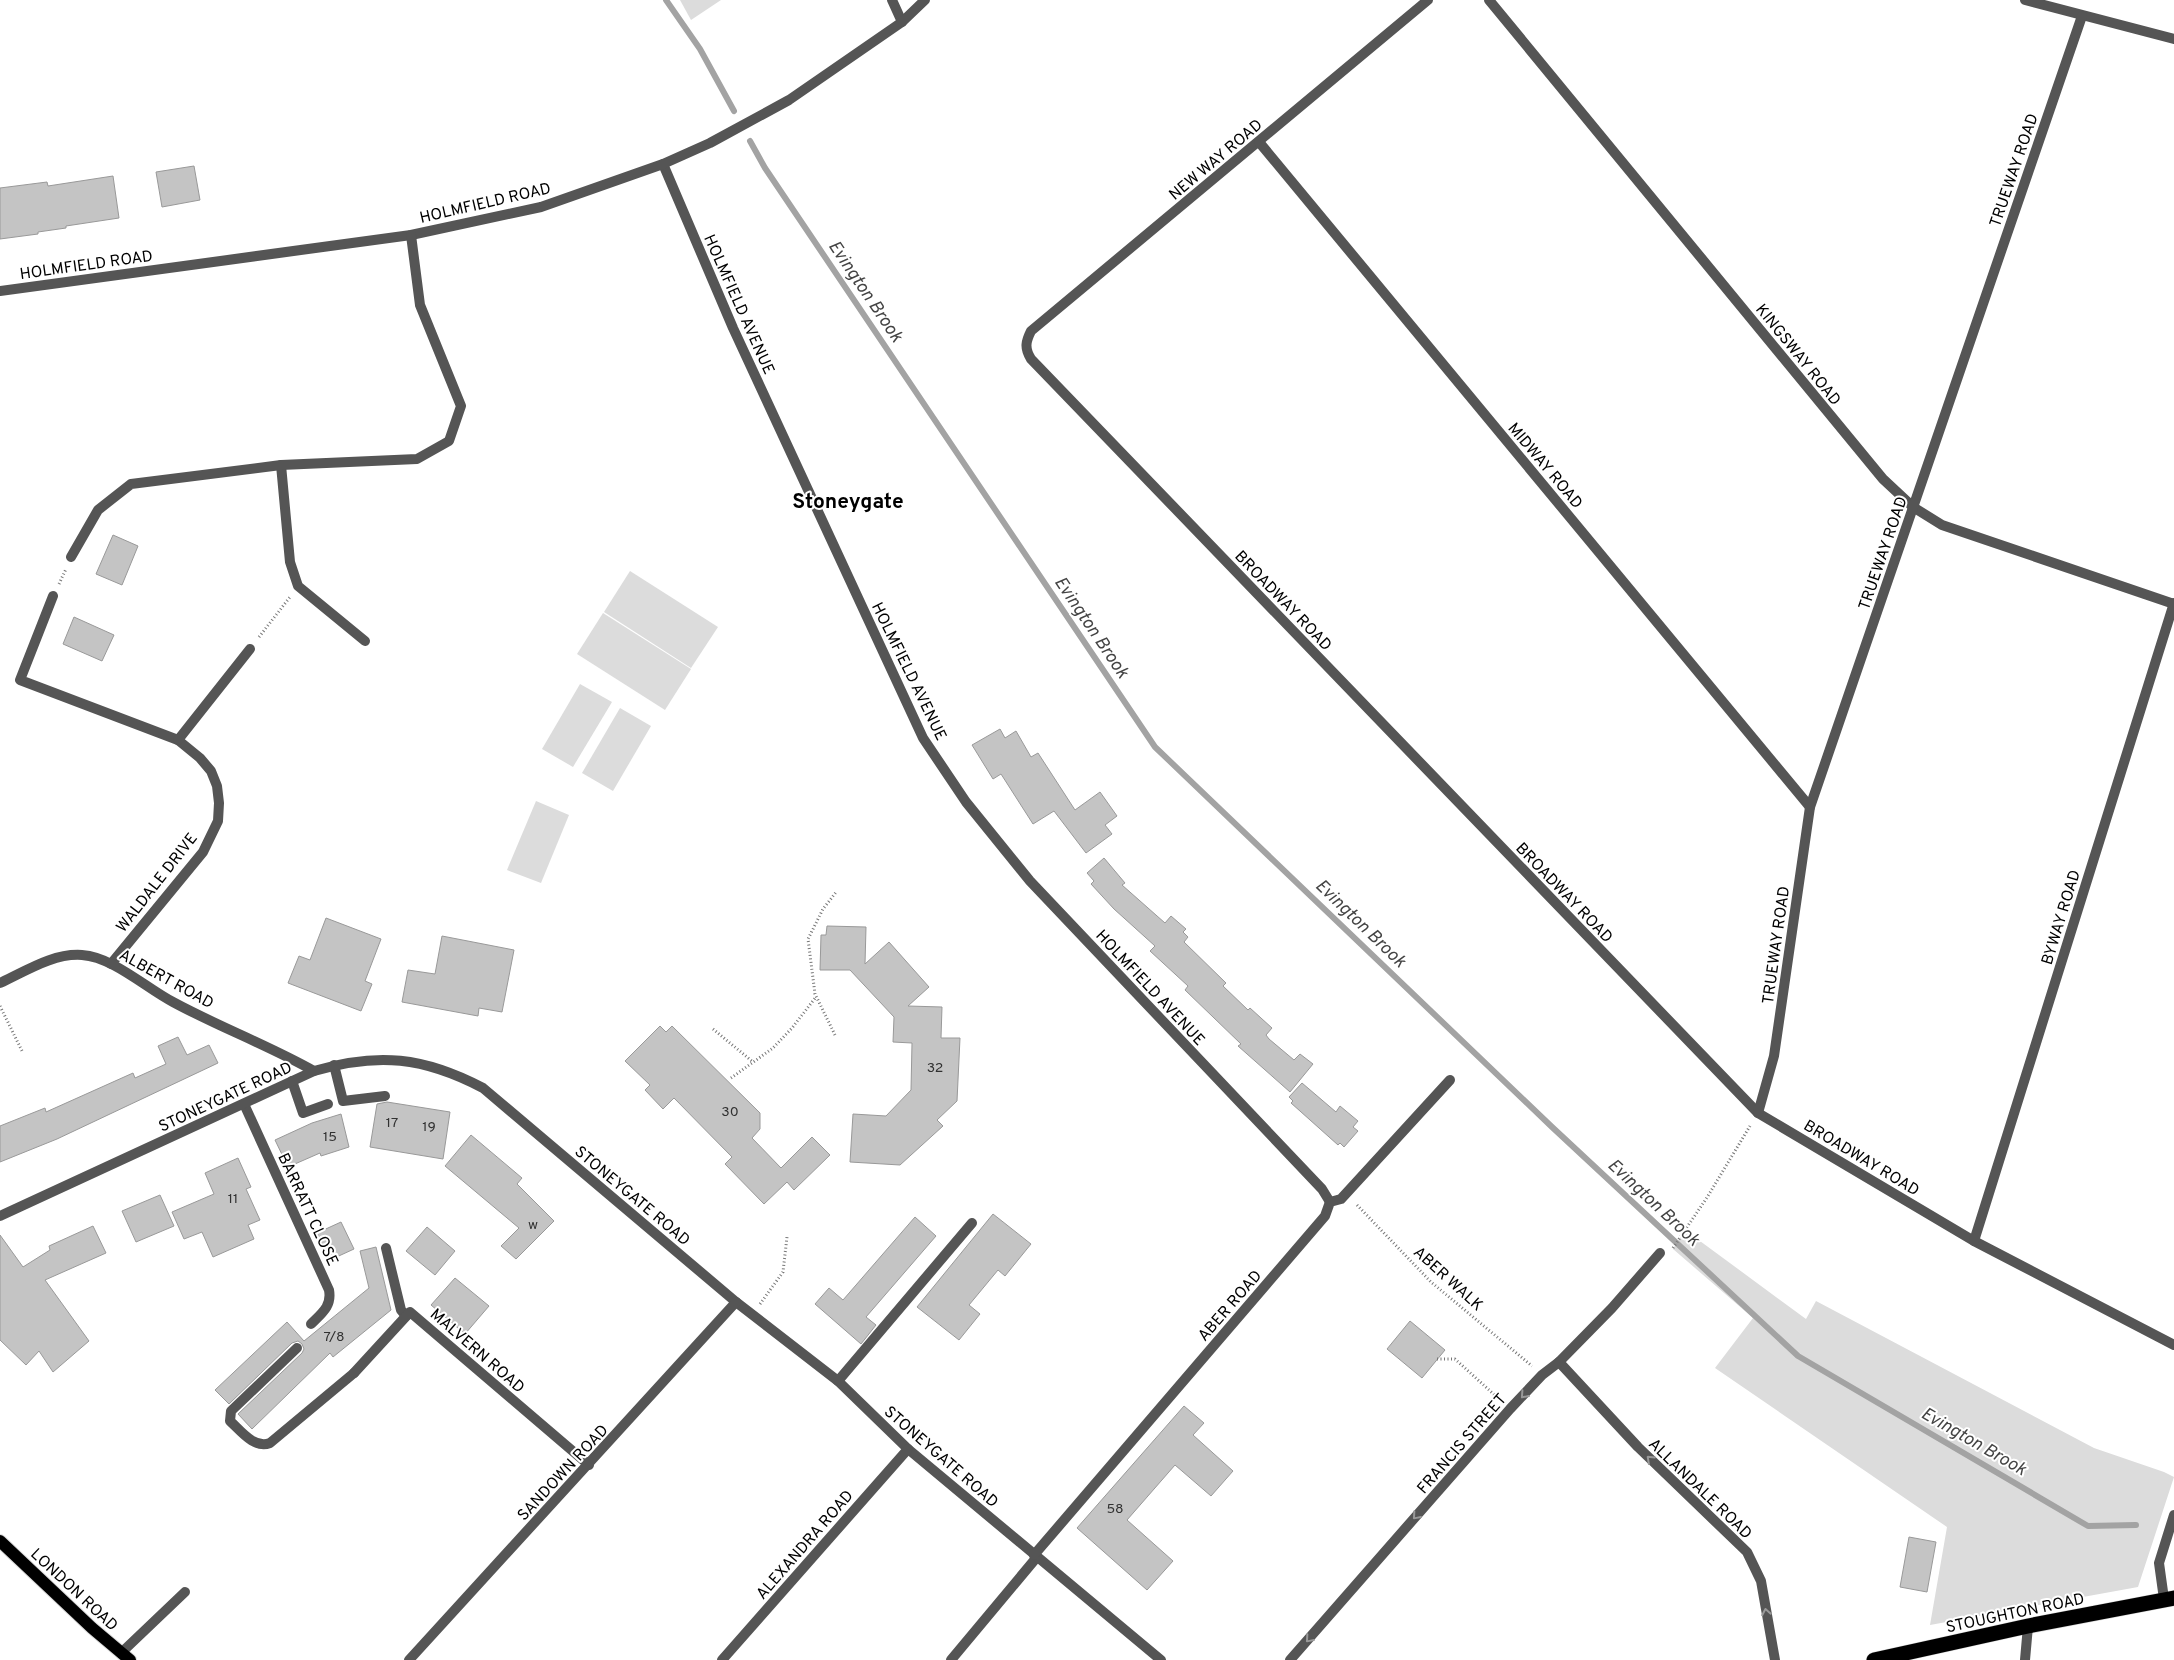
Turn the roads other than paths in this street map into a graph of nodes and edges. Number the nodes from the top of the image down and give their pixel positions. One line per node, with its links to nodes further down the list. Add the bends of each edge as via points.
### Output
1 (892, 0): 7 (street)
2 (925, 0): 7 (street, HOLMFIELD ROAD)
3 (1428, 0): 9 (street, NEW WAY ROAD)
4 (1489, 0): 15 (street, KINGSWAY ROAD, via 1883,479)
5 (2025, 0): 6 (street)
6 (2082, 16): 8 (street); 15 (street, TRUEWAY ROAD)
7 (902, 22): 10 (street, HOLMFIELD ROAD, via 789,100 710,144)
8 (2174, 39)
9 (1259, 142): 13 (street, NEW WAY ROAD, via 1031,331); 22 (street, MIDWAY ROAD)
10 (663, 164): 11 (street, HOLMFIELD ROAD, via 541,207); 33 (street, HOLMFIELD AVENUE, via 733,328 923,738 966,802 1030,880 1322,1189)
11 (411, 236): 12 (street, HOLMFIELD ROAD); 14 (street, via 420,305 460,406 449,441 417,459)
12 (0, 290)
13 (1026, 346): 32 (street, BROADWAY ROAD, via 1038,366)
14 (281, 465): 16 (street, via 131,484 98,510); 19 (street, via 290,562 298,586)
15 (1913, 508): 18 (street, KINGSWAY ROAD, via 1942,525); 22 (street, TRUEWAY ROAD)
16 (71, 557)
17 (53, 596): 21 (street, WALDALE DRIVE, via 20,680)
18 (2174, 604): 36 (street, BYWAY ROAD)
19 (365, 641)
20 (250, 649): 21 (street)
21 (178, 740): 23 (street, WALDALE DRIVE, via 211,771 217,786 218,821 203,852)
22 (1810, 807): 32 (street, TRUEWAY ROAD, via 1774,1056)
23 (111, 964): 24 (street, ALBERT ROAD, via 87,956 58,958); 26 (street, ALBERT ROAD, via 174,1002 277,1050)
24 (0, 983)
25 (334, 1065): 26 (street, STONEYGATE ROAD); 29 (street, via 343,1101); 39 (street, STONEYGATE ROAD, via 376,1060 434,1066 483,1088)
26 (314, 1072): 27 (street, STONEYGATE ROAD)
27 (292, 1080): 30 (street, STONEYGATE ROAD); 31 (street, via 303,1113)
28 (1450, 1080): 33 (street, via 1346,1193)
29 (385, 1096)
30 (244, 1104): 34 (street, STONEYGATE ROAD); 41 (street, BARRATT CLOSE, via 329,1290 327,1308)
31 (328, 1104)
32 (1758, 1113): 36 (street, BROADWAY ROAD)
33 (1330, 1202): 50 (street, ABER ROAD, via 1325,1216)
34 (0, 1216)
35 (972, 1223): 45 (street)
36 (1974, 1241): 42 (street, BROADWAY ROAD)
37 (386, 1248): 40 (street, via 401,1310)
38 (1665, 1254): 44 (street, FRANCIS STREET)
39 (736, 1302): 45 (street, STONEYGATE ROAD); 47 (street, SANDOWN ROAD)
40 (406, 1316): 43 (street, MALVERN ROAD, via 354,1373 270,1443 259,1445 230,1421 231,1411); 47 (street, MALVERN ROAD, via 410,1312)
41 (311, 1324)
42 (2174, 1345)
43 (296, 1348)
44 (1559, 1362): 59 (street, FRANCIS STREET, one-way to 59, via 1510,1409); 60 (street, ALLANDALE ROAD, one-way to 44, via 1761,1581 1747,1552 1638,1447)
45 (838, 1382): 46 (street, STONEYGATE ROAD)
46 (908, 1449): 50 (street, STONEYGATE ROAD); 56 (street, ALEXANDRA ROAD)
47 (589, 1465): 55 (street, SANDOWN ROAD)
48 (2174, 1515): 52 (street, via 2159,1563)
49 (0, 1541): 54 (main road, LONDON ROAD)
50 (1036, 1556): 57 (street, ABER ROAD); 58 (street, STONEYGATE ROAD)
51 (185, 1592): 54 (street)
52 (2169, 1598): 53 (highway, STOUGHTON ROAD)
53 (2028, 1626): 61 (highway, STOUGHTON ROAD); 62 (street)
54 (125, 1656)
55 (408, 1660)
56 (722, 1660)
57 (951, 1660)
58 (1161, 1660)
59 (1290, 1660)
60 (1774, 1660)
61 (1874, 1660)
62 (2025, 1660)

